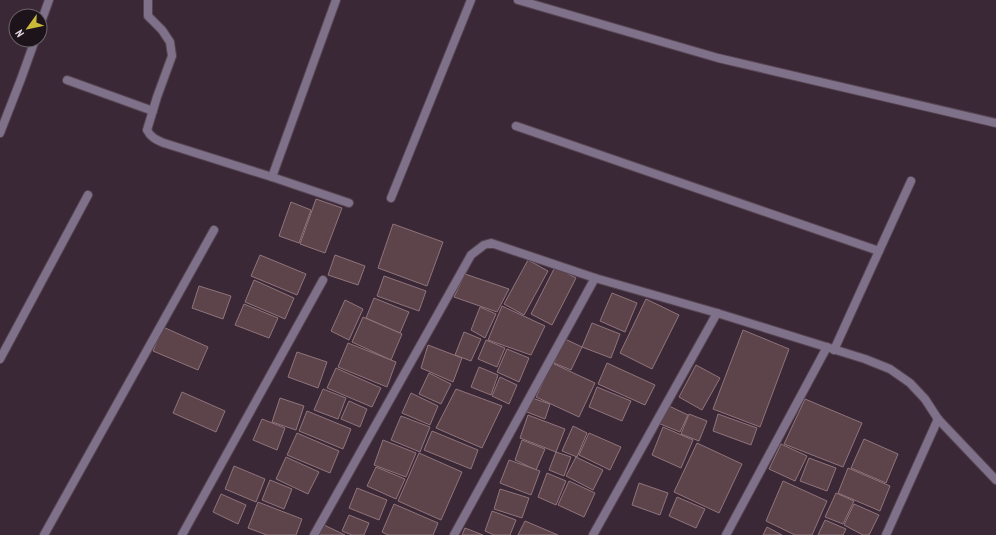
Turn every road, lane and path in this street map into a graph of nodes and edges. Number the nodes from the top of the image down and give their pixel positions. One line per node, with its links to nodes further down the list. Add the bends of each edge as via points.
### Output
1 (148, 0): 7 (street, via 148,16 170,42 172,56)
2 (336, 0): 11 (street)
3 (471, 0): 14 (street)
4 (518, 0): 8 (street, via 718,58)
5 (32, 48): 10 (street)
6 (67, 80): 7 (street)
7 (153, 111): 11 (street, via 148,130 154,139)
8 (996, 123)
9 (516, 126): 17 (street)
10 (0, 133)
11 (272, 177): 15 (street)
12 (911, 181): 17 (street)
13 (88, 195): 22 (street)
14 (391, 198)
15 (349, 203)
16 (214, 230): 25 (street)
17 (879, 251): 21 (street)
18 (595, 278): 20 (street); 27 (street, via 492,243 484,245 471,255); 28 (street)
19 (323, 280): 26 (street)
20 (717, 313): 21 (street); 29 (street)
21 (830, 348): 23 (street, via 890,369 910,383); 30 (street)
22 (0, 359)
23 (938, 419): 24 (street); 31 (street)
24 (996, 480)
25 (44, 535)
26 (182, 535)
27 (314, 535)
28 (454, 535)
29 (593, 535)
30 (726, 535)
31 (886, 535)

